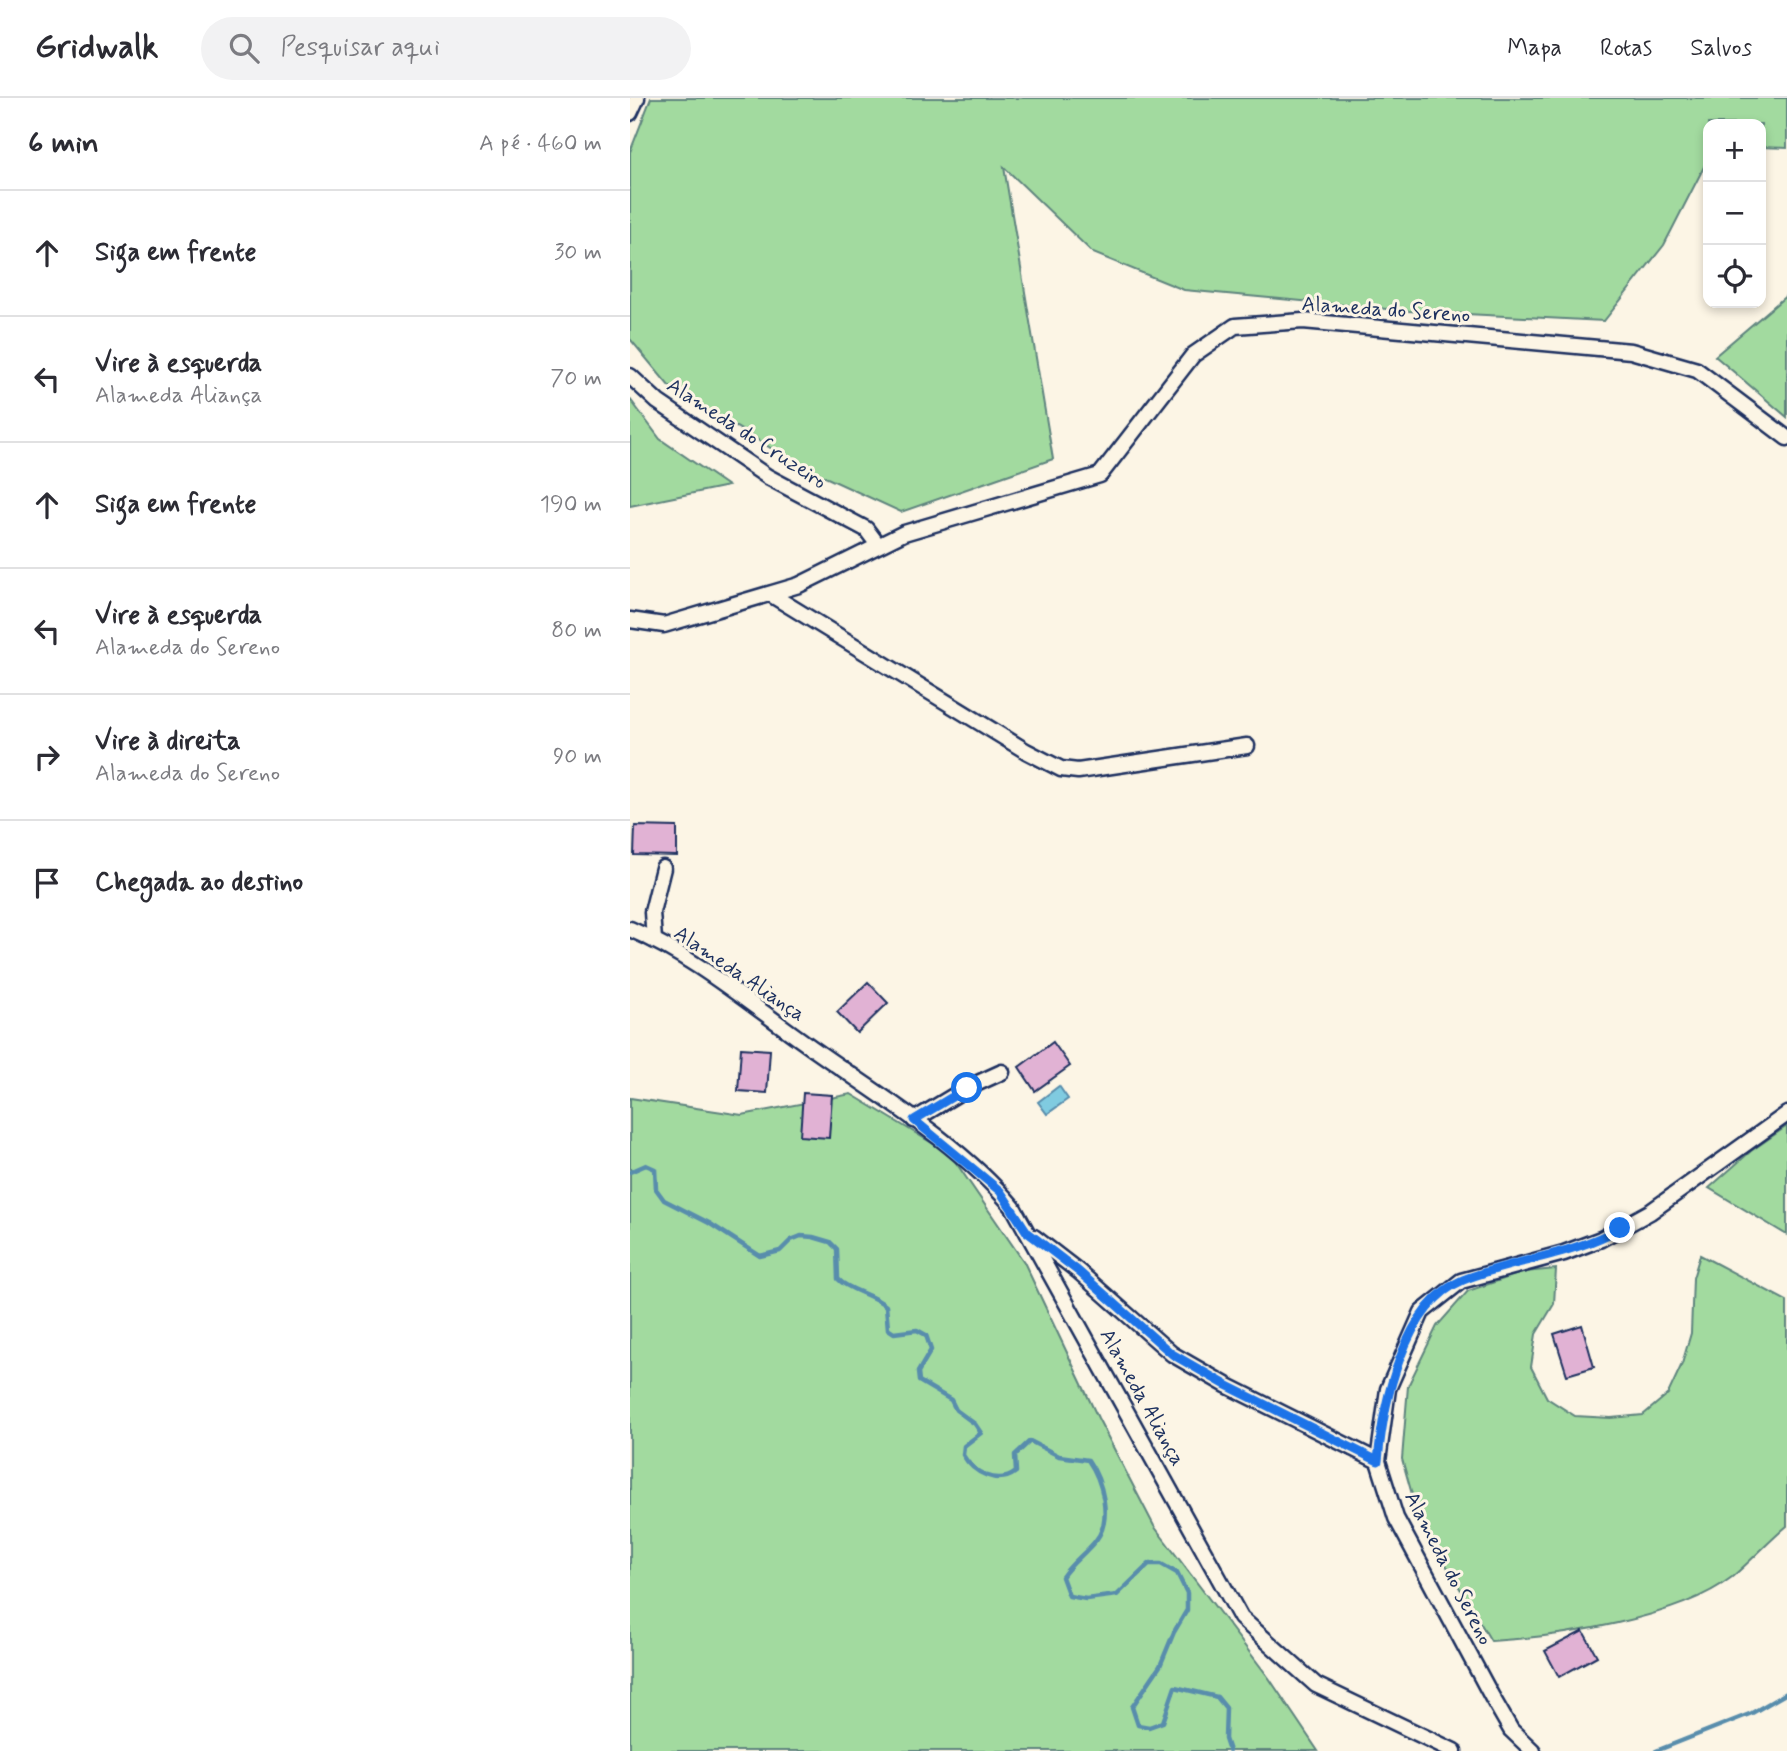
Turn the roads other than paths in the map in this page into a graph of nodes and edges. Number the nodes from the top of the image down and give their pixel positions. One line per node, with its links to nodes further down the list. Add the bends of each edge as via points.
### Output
1 (637, 98): 2 (street)
2 (630, 113)
3 (630, 376): 5 (street, Alameda do Cruzeiro, via 658,402 768,477 866,529)
4 (1787, 438): 5 (street, Alameda do Sereno, via 1697,370 1630,351 1303,321 1235,326 1193,355 1100,475)
5 (877, 545): 6 (street, Alameda do Sereno, via 799,585)
6 (770, 594): 7 (street, Alameda do Sereno, via 664,625); 8 (street, via 1061,769 1078,771)
7 (630, 620)
8 (1248, 746)
9 (663, 868): 11 (street, via 652,912)
10 (630, 929): 11 (street, Alameda Aliança)
11 (654, 940): 14 (street, Alameda Aliança)
12 (1002, 1072): 14 (street)
13 (1787, 1114): 16 (street, Alameda do Sereno, via 1650,1212 1601,1239 1461,1281 1435,1299 1422,1312 1388,1389)
14 (914, 1120): 15 (street, Alameda Aliança, via 1000,1191)
15 (1027, 1232): 16 (street, via 1172,1354); 17 (street, Alameda Aliança, via 1241,1618 1316,1685)
16 (1378, 1461): 18 (street, Alameda do Sereno, via 1396,1518 1511,1730)
17 (1454, 1751)
18 (1533, 1751)

